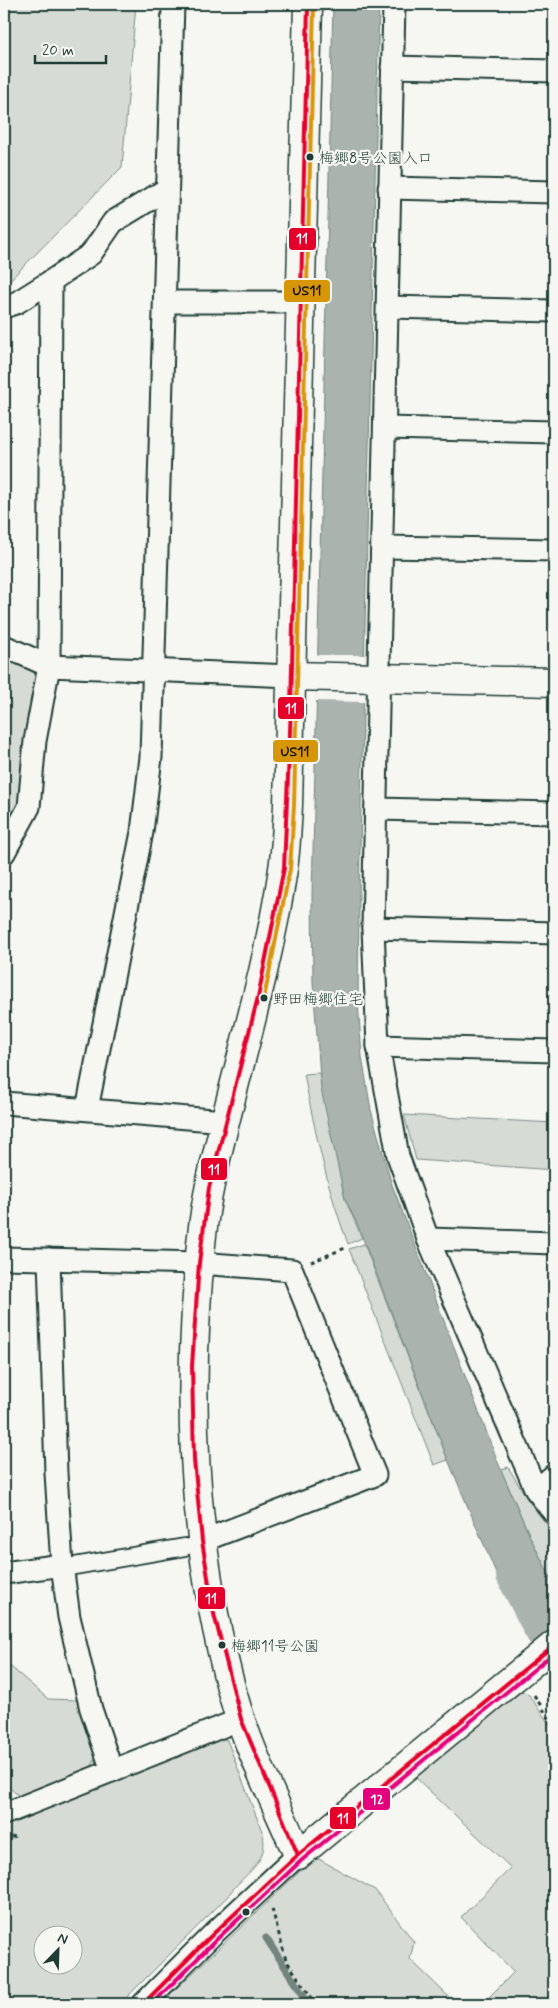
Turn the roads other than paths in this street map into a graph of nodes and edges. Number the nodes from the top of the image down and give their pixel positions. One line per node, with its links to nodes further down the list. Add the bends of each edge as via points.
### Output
1 (173, 4): 7 (street)
2 (308, 4): 11 (street)
3 (394, 4): 4 (street)
4 (392, 68): 5 (street); 6 (street)
5 (554, 71)
6 (390, 188): 8 (street); 13 (street)
7 (167, 189): 9 (street, via 113,222 91,254); 10 (street)
8 (554, 192)
9 (51, 281): 12 (street); 20 (street)
10 (165, 302): 11 (street); 21 (street)
11 (301, 302): 22 (street)
12 (4, 307)
13 (388, 307): 14 (street); 15 (street)
14 (554, 311)
15 (385, 428): 16 (street); 17 (street)
16 (554, 432)
17 (383, 547): 18 (street); 23 (street)
18 (554, 550)
19 (4, 646): 20 (street)
20 (49, 666): 21 (street); 27 (street, via 35,740 29,807)
21 (154, 671): 22 (street); 33 (street, via 152,756 142,832)
22 (304, 676): 23 (street); 34 (street, via 288,805 284,868 265,964)
23 (371, 678): 24 (street); 25 (street)
24 (554, 682)
25 (376, 808): 26 (street); 28 (street)
26 (554, 813)
27 (4, 853)
28 (373, 928): 29 (street); 30 (street)
29 (554, 933)
30 (378, 1046): 31 (street); 35 (street, via 398,1156)
31 (554, 1051)
32 (4, 1103): 33 (street)
33 (87, 1109): 34 (street)
34 (225, 1121): 39 (street, via 209,1188)
35 (428, 1239): 36 (street); 41 (street)
36 (554, 1243)
37 (4, 1258): 38 (street)
38 (49, 1259): 39 (street); 44 (street, via 56,1473)
39 (199, 1263): 43 (street, via 192,1366); 43 (street, via 292,1270 375,1475)
40 (554, 1474): 41 (street)
41 (536, 1490): 42 (street)
42 (554, 1513)
43 (194, 1544): 44 (street); 47 (street)
44 (63, 1566): 45 (street); 48 (street, via 71,1626 91,1708)
45 (4, 1573)
46 (554, 1645): 50 (street)
47 (241, 1719): 48 (street); 50 (street)
48 (112, 1771): 49 (street)
49 (4, 1814)
50 (298, 1855): 51 (street)
51 (143, 2004)

